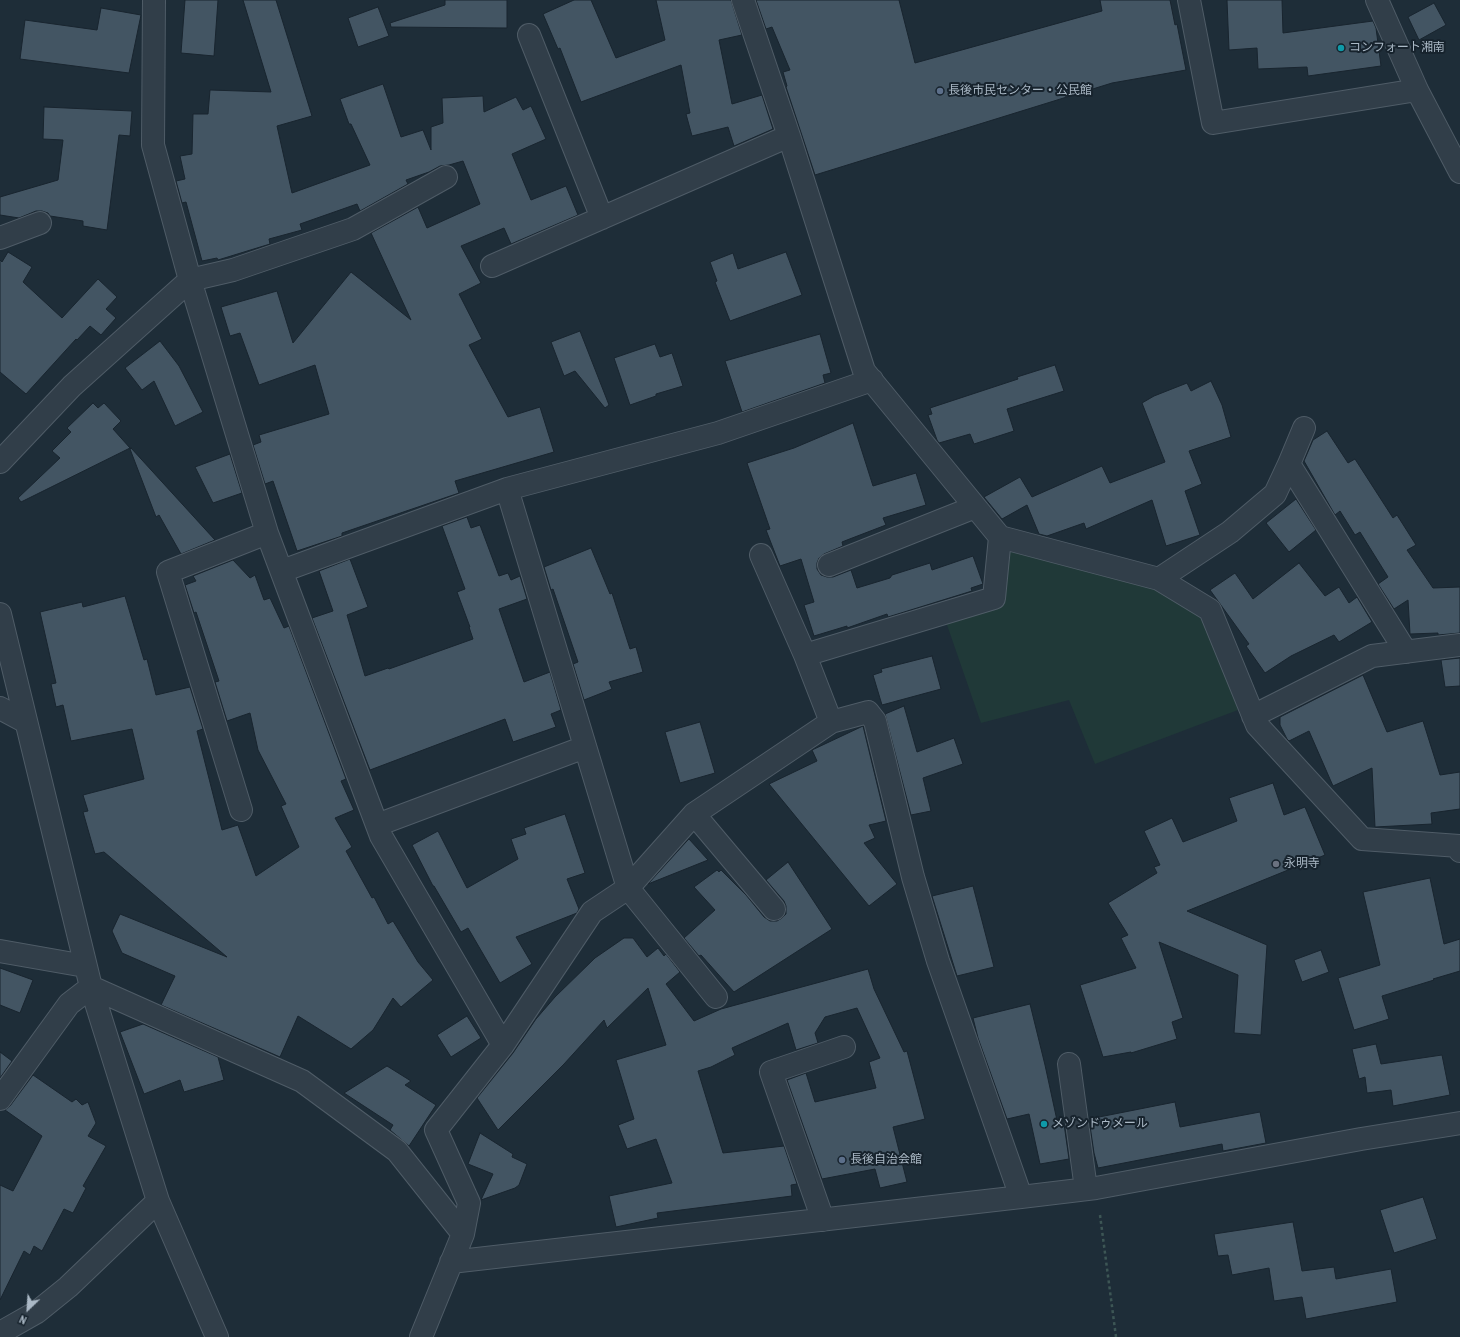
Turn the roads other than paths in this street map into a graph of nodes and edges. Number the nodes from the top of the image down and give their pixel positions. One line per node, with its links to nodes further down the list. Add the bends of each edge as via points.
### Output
1 (154, 0): 14 (street, via 153,144)
2 (743, 0): 7 (street)
3 (1189, 0): 6 (street, via 1213,123)
4 (1377, 0): 6 (street)
5 (529, 34): 10 (street)
6 (1417, 90): 8 (street)
7 (789, 136): 10 (street); 15 (street, via 864,371)
8 (1460, 172)
9 (446, 177): 14 (street, via 353,229 233,270)
10 (602, 218): 13 (street)
11 (40, 223): 12 (street)
12 (0, 238)
13 (492, 266)
14 (190, 280): 17 (street, via 72,386); 21 (street)
15 (872, 380): 19 (street, via 718,433); 20 (street)
16 (1304, 428): 18 (street)
17 (0, 462)
18 (1289, 464): 26 (street, via 1275,494 1230,532); 29 (street)
19 (507, 489): 25 (street); 35 (street)
20 (975, 507): 22 (street); 24 (street)
21 (267, 533): 25 (street); 36 (street, via 168,572)
22 (1000, 537): 26 (street); 30 (street, via 994,598)
23 (761, 555): 30 (street)
24 (829, 565)
25 (282, 572): 38 (street)
26 (1159, 579): 32 (street, via 1210,610)
27 (0, 614): 33 (street)
28 (1460, 645): 29 (street)
29 (1406, 652): 32 (street, via 1372,656)
30 (804, 655): 34 (street)
31 (0, 708): 33 (street)
32 (1253, 716): 39 (street, via 1257,725 1362,838 1459,846)
33 (26, 722): 43 (street)
34 (831, 722): 37 (street); 52 (street, via 868,712 875,721 913,877 938,961)
35 (585, 747): 38 (street); 40 (street)
36 (241, 810)
37 (694, 814): 40 (street); 41 (street)
38 (377, 825): 46 (street)
39 (1460, 851)
40 (628, 888): 45 (street); 46 (street, via 592,912)
41 (774, 909)
42 (0, 951): 43 (street)
43 (85, 966): 44 (street)
44 (91, 987): 49 (street, via 69,1004); 53 (street); 55 (street, via 302,1081 397,1151)
45 (716, 997)
46 (503, 1045): 55 (street, via 436,1130 469,1203)
47 (844, 1047): 54 (street, via 771,1072)
48 (1069, 1064): 51 (street)
49 (0, 1099)
50 (1460, 1123): 51 (street)
51 (1086, 1189): 52 (street)
52 (1021, 1197): 54 (street)
53 (158, 1201): 57 (street, via 68,1287 38,1312); 58 (street)
54 (823, 1220): 56 (street)
55 (463, 1234): 56 (street)
56 (451, 1262): 59 (street)
57 (0, 1333)
58 (217, 1337)
59 (421, 1337)

